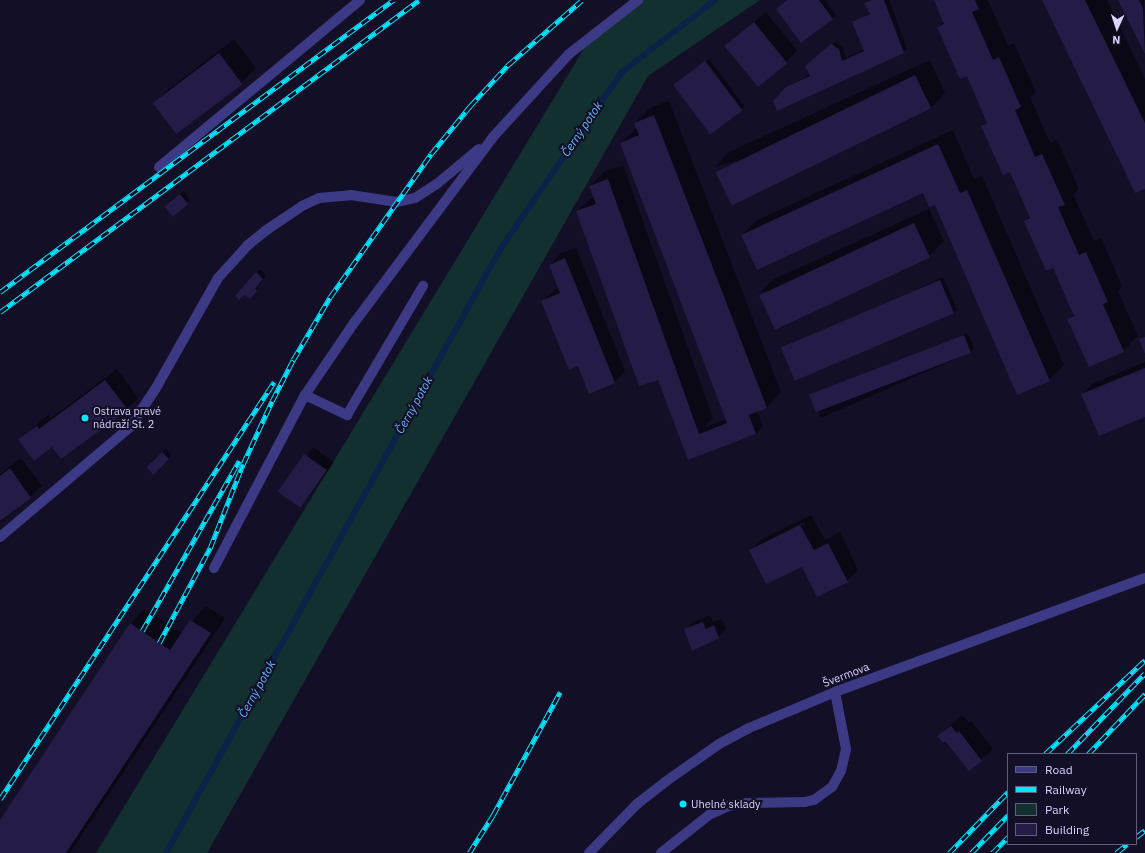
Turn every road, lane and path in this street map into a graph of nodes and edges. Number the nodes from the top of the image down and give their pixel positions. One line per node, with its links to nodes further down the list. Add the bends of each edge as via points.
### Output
1 (360, 0): 4 (street)
2 (638, 0): 3 (street, via 570,54)
3 (493, 137): 6 (street, via 354,323); 7 (street, via 438,183 415,198 396,202 351,195 319,198 302,206 265,231 248,245 218,278 156,388 130,426)
4 (159, 167)
5 (423, 286): 6 (street, via 347,415)
6 (305, 395): 8 (street)
7 (0, 537)
8 (214, 568)
9 (1145, 578): 10 (street, Švermova)
10 (835, 692): 11 (street, Švermova, via 781,713 719,744 637,804); 12 (street, via 846,749 841,771 832,787 814,800 805,802 746,802 728,806 709,815)
11 (589, 853)
12 (661, 853)

